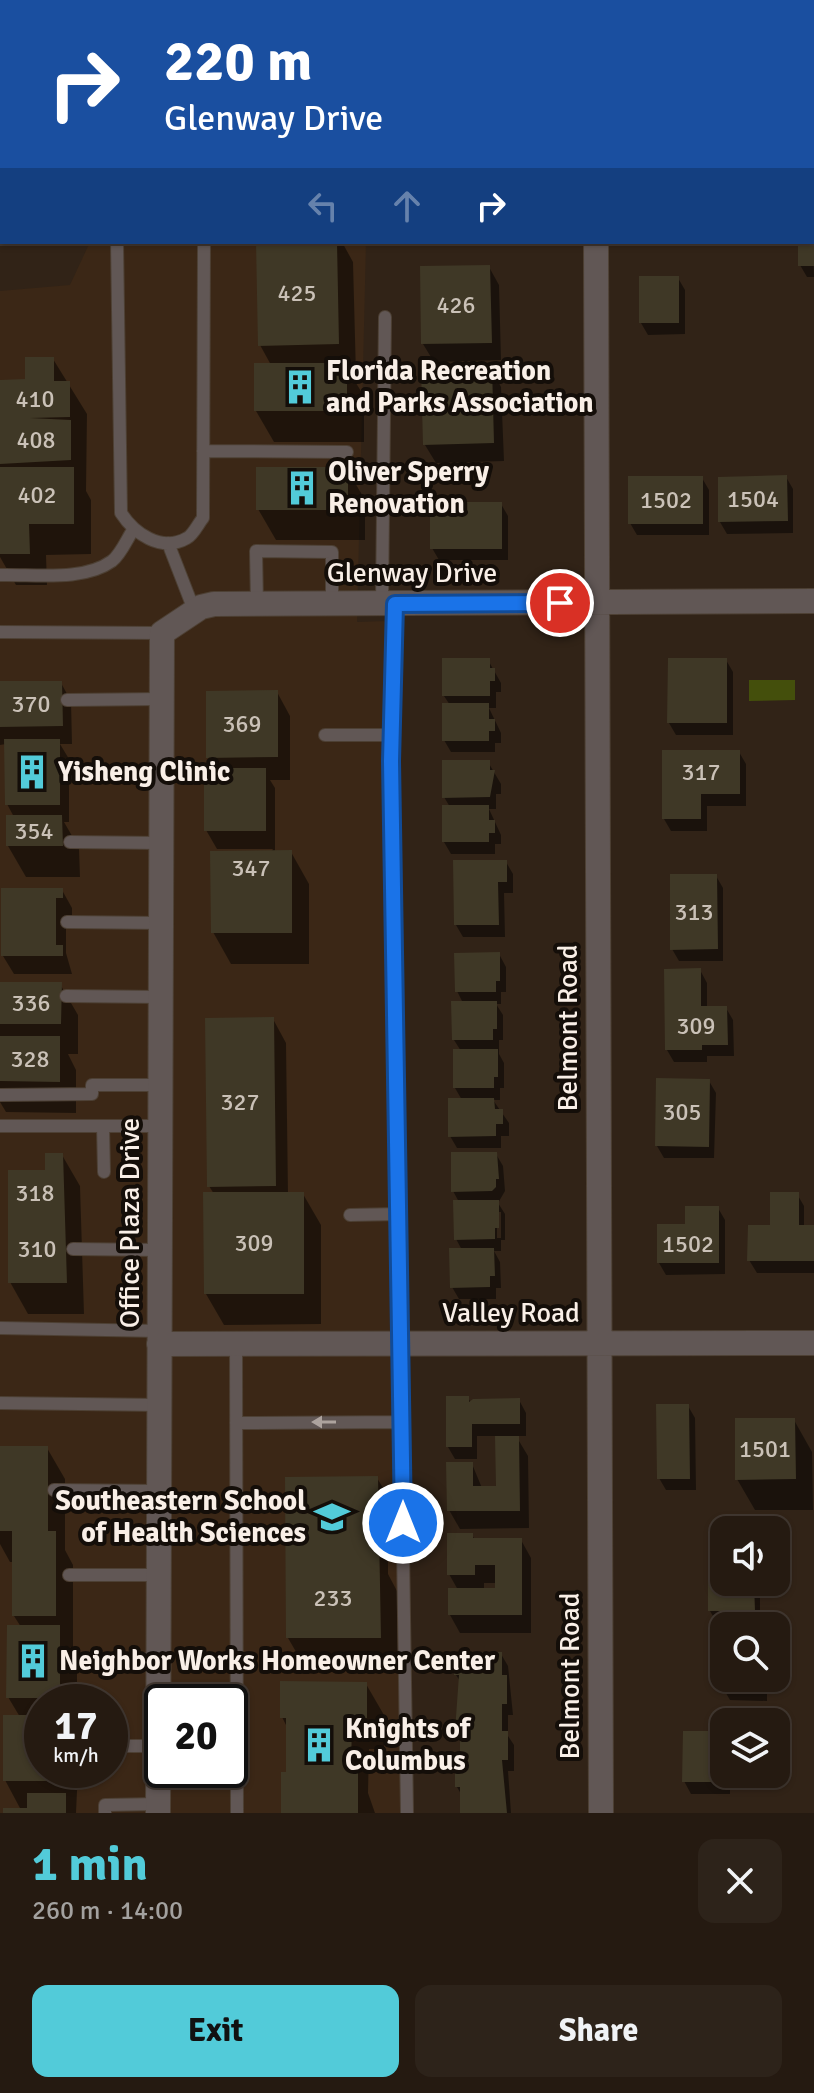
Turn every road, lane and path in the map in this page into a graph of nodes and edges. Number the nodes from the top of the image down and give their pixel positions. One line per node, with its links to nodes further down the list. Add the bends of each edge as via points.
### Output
1 (117, 244): 7 (lane, via 121,513)
2 (204, 244): 5 (lane)
3 (596, 244): 11 (street, Belmont Road)
4 (385, 317): 14 (lane)
5 (203, 451): 6 (lane); 8 (lane, via 203,518 187,538)
6 (347, 452)
7 (133, 530): 8 (lane); 9 (lane, via 114,560 97,568)
8 (168, 543): 15 (lane)
9 (0, 575)
10 (814, 601): 11 (street, Glenway Drive)
11 (597, 602): 14 (street, Glenway Drive); 42 (street, Belmont Road)
12 (257, 604): 13 (street, Glenway Drive); 13 (lane, via 256,551 332,552); 15 (street, Glenway Drive, via 214,604)
13 (332, 604): 14 (street, Glenway Drive)
14 (389, 604): 21 (lane)
15 (194, 610): 17 (street, Glenway Drive)
16 (0, 632): 17 (lane)
17 (162, 633): 18 (street, Office Plaza Drive)
18 (161, 699): 19 (lane); 23 (street, Office Plaza Drive)
19 (67, 700)
20 (325, 735): 21 (lane)
21 (391, 735): 36 (lane)
22 (71, 773): 23 (lane)
23 (161, 774): 25 (street, Office Plaza Drive)
24 (70, 842): 25 (lane)
25 (161, 843): 27 (street, Office Plaza Drive)
26 (67, 922): 27 (lane)
27 (161, 923): 29 (street, Office Plaza Drive)
28 (66, 996): 29 (lane)
29 (161, 997): 30 (street, Office Plaza Drive)
30 (160, 1085): 31 (lane, via 92,1085 92,1094); 34 (street, Office Plaza Drive)
31 (0, 1095)
32 (0, 1126): 33 (lane)
33 (103, 1126): 34 (lane); 35 (lane)
34 (160, 1126): 39 (street, Office Plaza Drive)
35 (104, 1172)
36 (399, 1214): 37 (lane); 45 (lane)
37 (350, 1215)
38 (73, 1249): 39 (lane)
39 (160, 1250): 41 (street, Office Plaza Drive)
40 (0, 1328): 41 (lane)
41 (159, 1338): 44 (street, Valley Road); 47 (street, Office Plaza Drive)
42 (599, 1343): 43 (street, Valley Road); 45 (street, Valley Road); 61 (street, Belmont Road)
43 (814, 1343)
44 (236, 1344): 45 (street, Valley Road); 49 (lane)
45 (402, 1344): 48 (lane)
46 (0, 1403): 47 (lane)
47 (159, 1405): 51 (street, Office Plaza Drive)
48 (402, 1422): 49 (lane, one-way to 49); 60 (lane)
49 (236, 1423): 59 (lane)
50 (54, 1490): 51 (lane)
51 (159, 1491): 53 (street, Office Plaza Drive)
52 (69, 1575): 53 (lane)
53 (159, 1575): 54 (street, Office Plaza Drive)
54 (158, 1659): 55 (lane); 56 (street, Office Plaza Drive)
55 (70, 1660)
56 (158, 1684)
57 (158, 1808): 58 (lane, via 105,1805)
58 (105, 1813)
59 (237, 1813)
60 (407, 1813)
61 (601, 1813)

